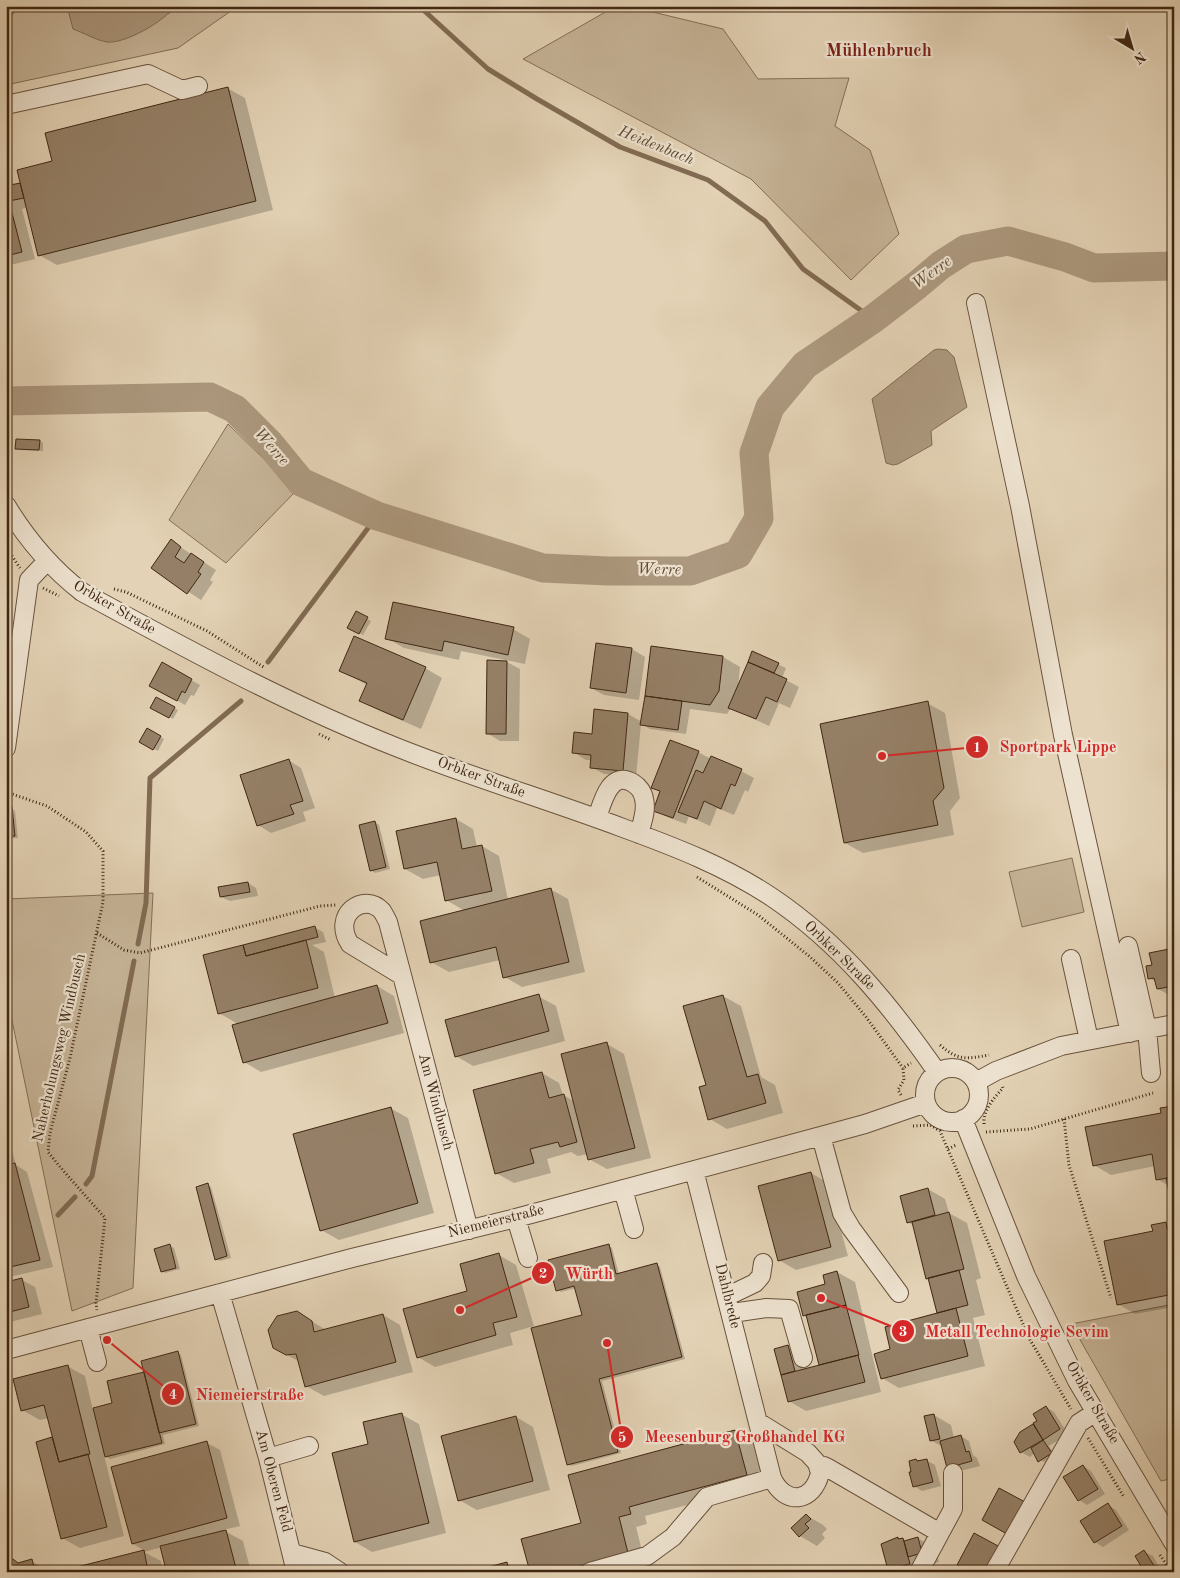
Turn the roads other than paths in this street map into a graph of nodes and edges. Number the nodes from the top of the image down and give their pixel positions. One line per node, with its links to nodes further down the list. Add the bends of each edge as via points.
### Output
1 (198, 86): 2 (street, via 182,90 148,74)
2 (6, 105)
3 (976, 303): 13 (street, via 1020,506 1063,735)
4 (6, 505): 5 (street, Orbker Straße)
5 (48, 560): 6 (street, via 25,582); 7 (street, Orbker Straße, via 82,592 270,693 398,748)
6 (6, 748)
7 (597, 818): 8 (street, Orbker Straße); 8 (street, via 605,793 612,784 628,781 636,785 644,800)
8 (640, 834): 15 (street, Orbker Straße, via 726,870 801,918 859,970)
9 (1128, 946): 13 (street)
10 (1071, 959): 14 (street)
11 (401, 975): 11 (street, Am Windbusch, via 388,922 382,911 372,905 361,904 353,908 343,926 350,944); 25 (street, Am Windbusch)
12 (1174, 1024): 13 (street)
13 (1139, 1031): 14 (street); 16 (street)
14 (1089, 1040): 17 (street, via 1061,1046)
15 (938, 1072): 17 (street, via 959,1068); 18 (street, via 926,1086)
16 (1151, 1073)
17 (976, 1082): 19 (street, via 979,1099 976,1107)
18 (926, 1103): 19 (street, via 941,1120); 20 (street, Niemeierstraße)
19 (963, 1119): 36 (street, Orbker Straße, via 1026,1276 1077,1381)
20 (822, 1136): 21 (street, Niemeierstraße); 28 (street, via 842,1213)
21 (694, 1170): 22 (street, Niemeierstraße); 30 (street, Dahlbrede)
22 (623, 1189): 23 (street, Niemeierstraße); 24 (street)
23 (516, 1218): 25 (street, Niemeierstraße); 26 (street)
24 (634, 1229)
25 (469, 1230): 29 (street, Niemeierstraße)
26 (528, 1258)
27 (763, 1263): 30 (street, via 762,1276 755,1283)
28 (898, 1292)
29 (220, 1293): 32 (street, Niemeierstraße); 39 (street, Am Oberen Feld)
30 (728, 1296): 31 (street, Dahlbrede)
31 (732, 1314): 34 (street, via 766,1308 789,1309); 37 (street, Dahlbrede)
32 (94, 1327): 33 (street, Niemeierstraße); 35 (street)
33 (6, 1350)
34 (803, 1358)
35 (97, 1362)
36 (1096, 1412): 44 (street, Orbker Straße); 50 (street, via 1078,1423)
37 (758, 1422): 40 (street, via 808,1452); 42 (street, Dahlbrede)
38 (309, 1446): 39 (street)
39 (268, 1458): 45 (street, Am Oberen Feld)
40 (819, 1468): 42 (street, Dahlbrede, via 814,1489 801,1497 786,1495); 43 (street, via 828,1468)
41 (953, 1473): 43 (street, via 953,1509)
42 (772, 1478): 48 (street, via 707,1497 673,1537 647,1556)
43 (940, 1533): 49 (street)
44 (1174, 1544)
45 (292, 1553): 46 (street, Am Oberen Feld); 47 (street, Am Oberen Feld, via 325,1562)
46 (296, 1572)
47 (340, 1572)
48 (590, 1572)
49 (919, 1572)
50 (994, 1572)

